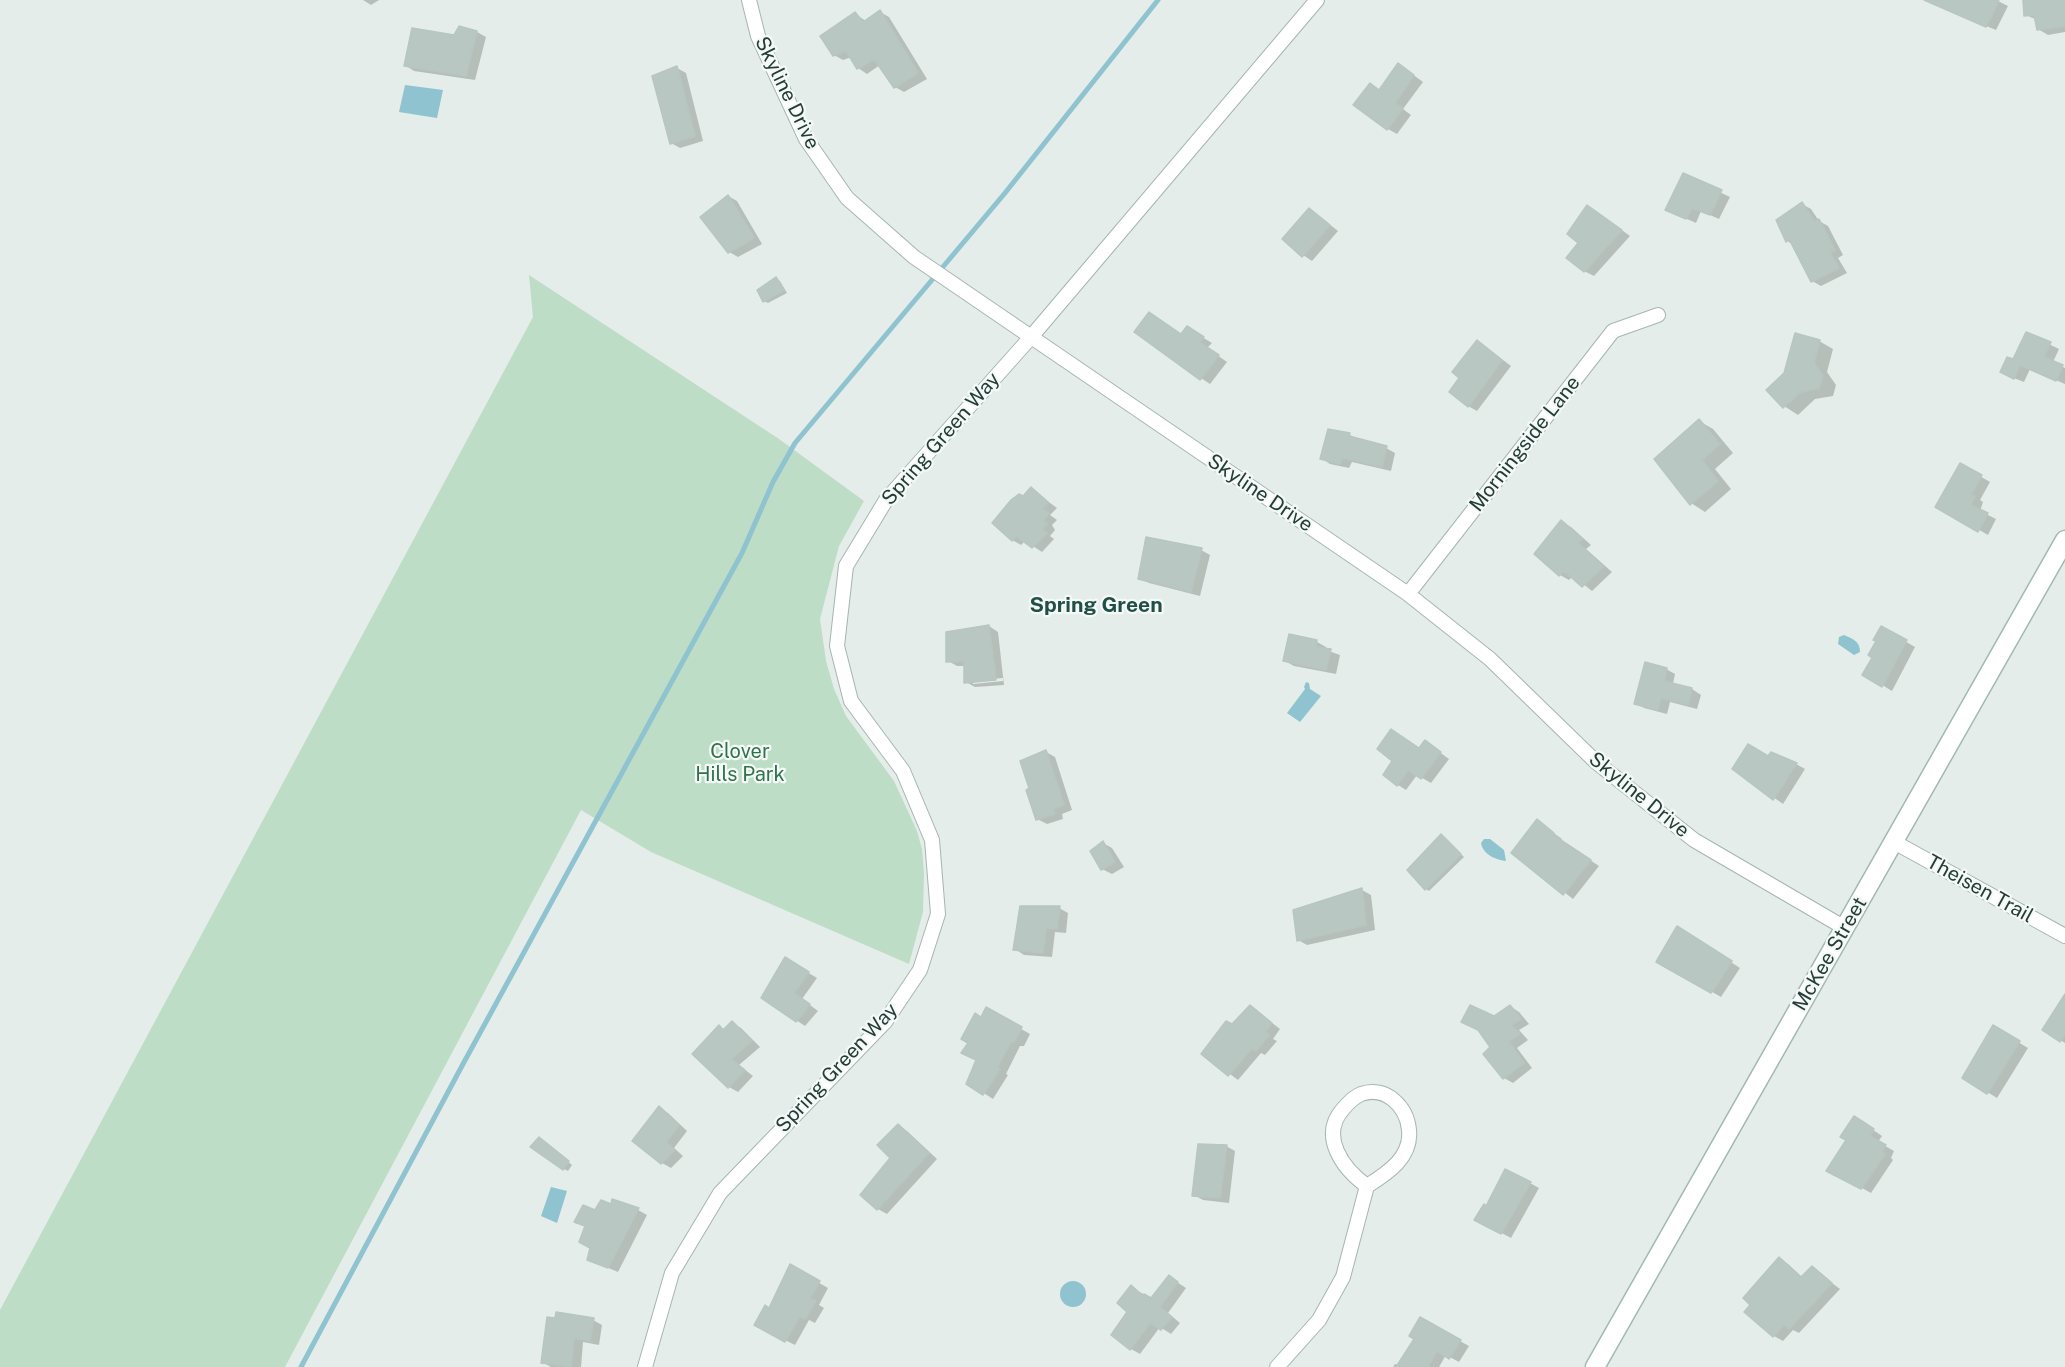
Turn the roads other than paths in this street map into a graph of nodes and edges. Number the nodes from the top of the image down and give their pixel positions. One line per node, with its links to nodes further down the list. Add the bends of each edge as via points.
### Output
1 (749, 0): 4 (street, Skyline Drive, via 758,36 806,139 847,198 914,257)
2 (1317, 0): 4 (street, Spring Green Way)
3 (1658, 315): 6 (street, Morningside Lane, via 1613,331)
4 (1031, 337): 6 (street, Skyline Drive); 11 (street, Spring Green Way, via 886,500 846,566 837,646 851,701 903,771 932,840 938,914 920,970 885,1022 720,1193 672,1273)
5 (2065, 540): 7 (street, McKee Street)
6 (1408, 594): 8 (street, Skyline Drive, via 1490,659 1596,762 1694,840)
7 (1894, 842): 8 (street, McKee Street); 9 (street, Theisen Trail)
8 (1845, 928): 13 (street, McKee Street)
9 (2065, 936)
10 (1367, 1186): 10 (street, via 1396,1166 1410,1138 1409,1123 1400,1104 1372,1092 1349,1102 1332,1126 1338,1154); 12 (street, via 1343,1277 1319,1320)
11 (645, 1367)
12 (1277, 1367)
13 (1595, 1367)

